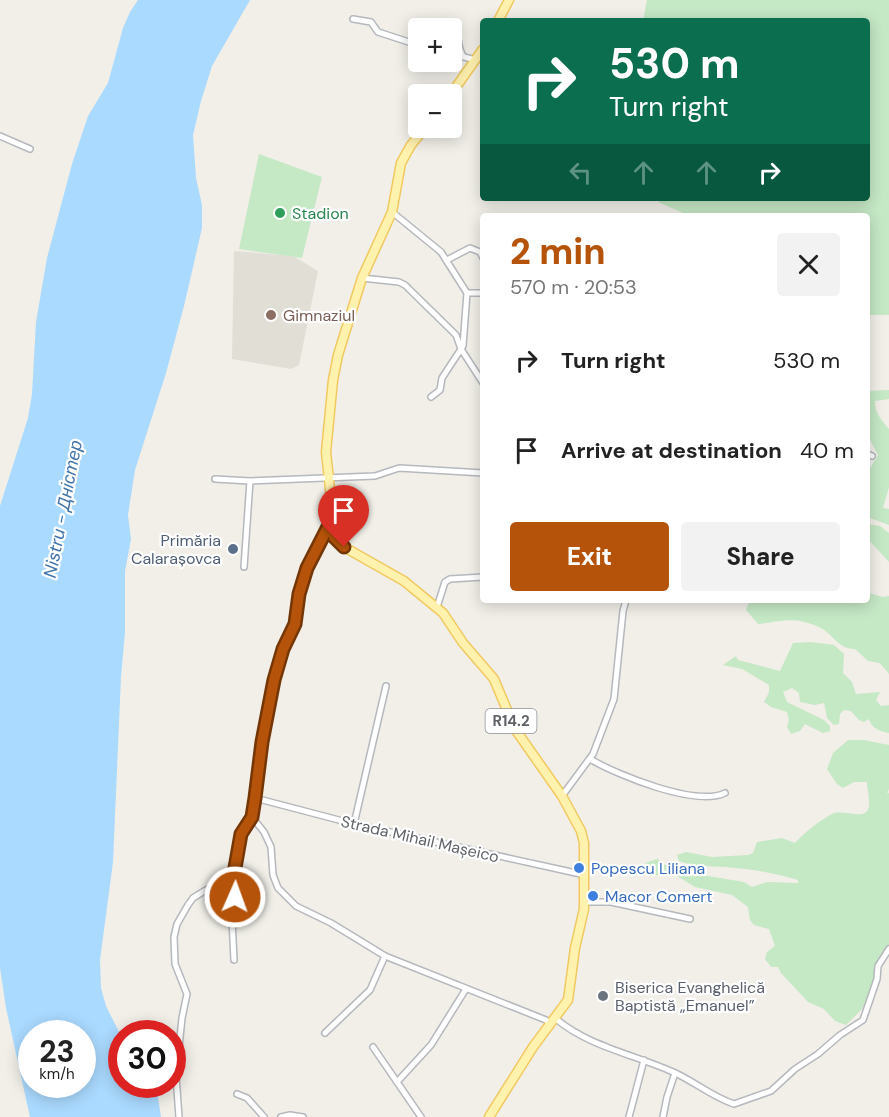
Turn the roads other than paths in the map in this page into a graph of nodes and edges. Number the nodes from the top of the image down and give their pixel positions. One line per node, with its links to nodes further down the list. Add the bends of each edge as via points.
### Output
1 (509, 0): 2 (main road)
2 (500, 18)
3 (353, 19): 4 (street, via 371,22 378,32)
4 (408, 42)
5 (480, 54): 7 (main road)
6 (462, 56): 7 (street)
7 (476, 60): 8 (main road)
8 (458, 84)
9 (0, 136): 11 (street)
10 (417, 138): 12 (main road, R14.2, via 401,163)
11 (30, 149)
12 (392, 212): 14 (street); 15 (main road, R14.2)
13 (480, 252): 14 (street, via 470,248)
14 (447, 260): 16 (street)
15 (362, 278): 18 (street, via 405,285 456,336); 22 (main road, R14.2, via 335,368 326,452)
16 (467, 293): 17 (street); 18 (street)
17 (480, 293)
18 (461, 349): 19 (street); 20 (street, via 442,378 440,390)
19 (480, 378)
20 (431, 397)
21 (480, 473): 22 (street, via 399,468 375,476)
22 (328, 477): 24 (street); 25 (main road, R14.2)
23 (215, 479): 24 (street)
24 (250, 481): 26 (street)
25 (331, 521): 29 (main road, R14.2, via 338,542 404,581); 34 (street, via 307,568 295,624 275,675)
26 (244, 567)
27 (480, 577): 29 (street, via 445,582)
28 (625, 603): 31 (street, via 614,699)
29 (437, 607): 33 (main road, R14.2, via 494,679 515,729)
30 (386, 686): 36 (street)
31 (590, 759): 32 (street, via 669,791 710,796); 33 (street)
32 (725, 793)
33 (562, 796): 37 (main road, R14.2, via 581,831)
34 (255, 798): 35 (street); 36 (street, Strada Mihail Mașeico)
35 (252, 817): 38 (street, via 241,834); 42 (street, via 268,839 274,881 284,897)
36 (354, 824): 37 (street, Strada Mihail Mașeico)
37 (585, 875): 39 (main road, R14.2)
38 (233, 879): 43 (street, via 237,885 232,920); 52 (street, via 193,898 174,937 175,964 187,994 176,1076)
39 (585, 902): 40 (street, via 639,906); 45 (main road, R14.2, via 568,1000)
40 (690, 919)
41 (889, 949): 49 (street, via 878,966 863,1020 771,1091 734,1104)
42 (385, 956): 44 (street); 46 (street, via 370,990)
43 (234, 960)
44 (466, 989): 45 (street); 50 (street, via 431,1045)
45 (553, 1021): 48 (street, via 611,1050); 57 (main road, R14.2)
46 (325, 1033)
47 (373, 1047): 50 (street)
48 (644, 1060): 49 (street); 58 (street)
49 (675, 1073): 59 (street)
50 (397, 1082): 56 (street)
51 (237, 1094): 53 (street, via 247,1098)
52 (179, 1117)
53 (264, 1117)
54 (281, 1117): 55 (street)
55 (303, 1117)
56 (421, 1117)
57 (489, 1117)
58 (629, 1117)
59 (663, 1117)

